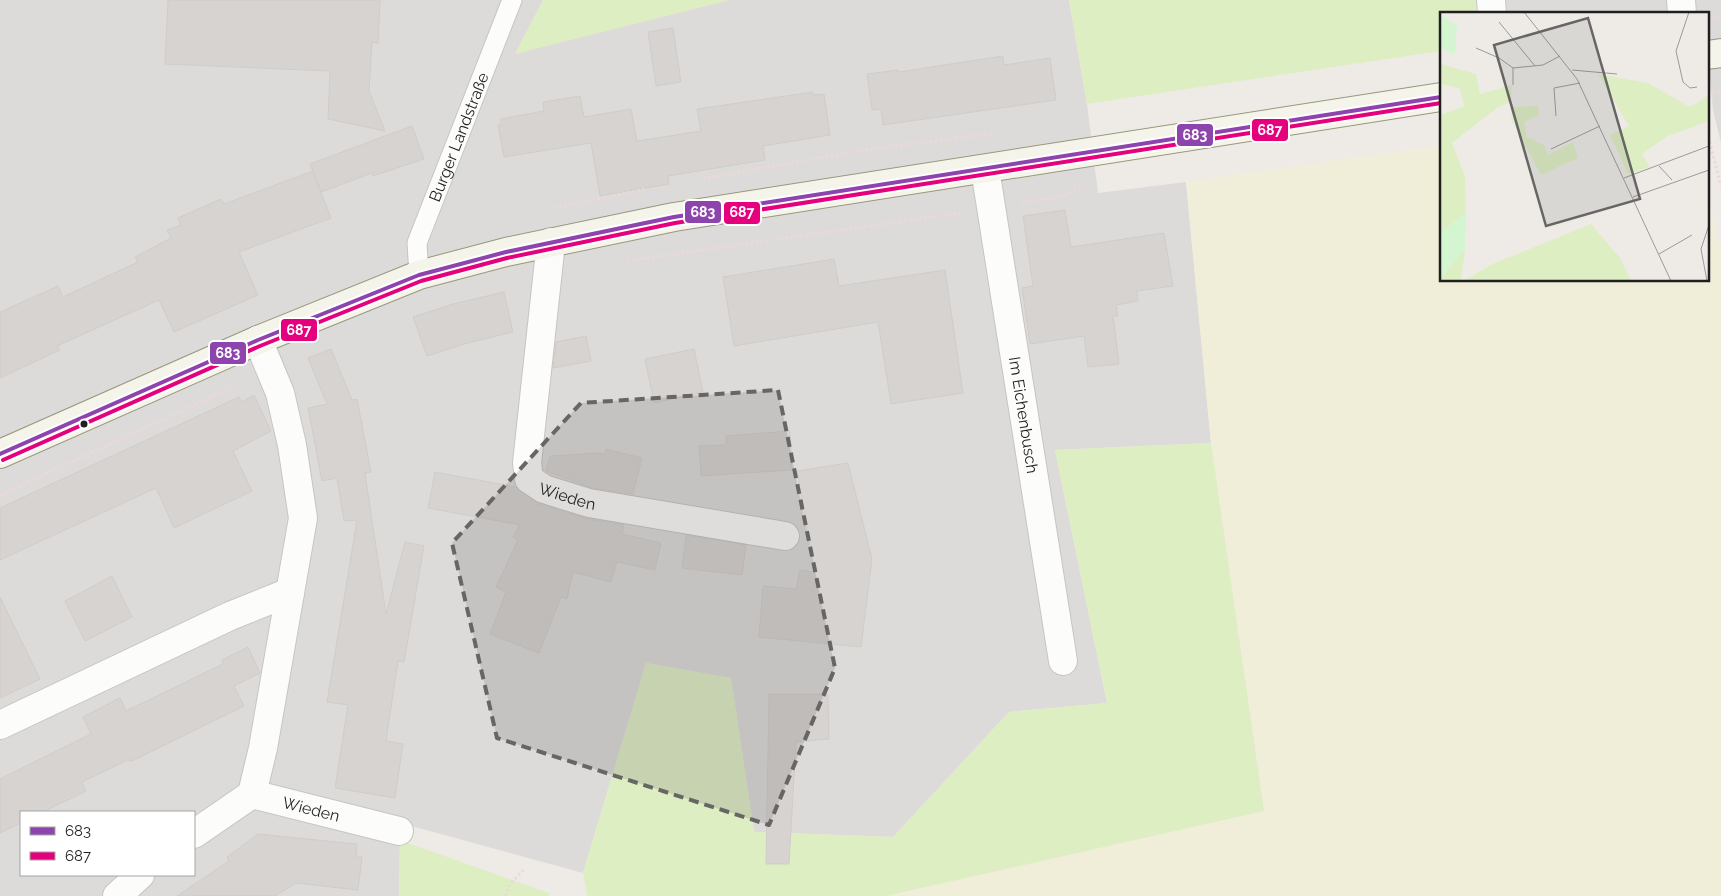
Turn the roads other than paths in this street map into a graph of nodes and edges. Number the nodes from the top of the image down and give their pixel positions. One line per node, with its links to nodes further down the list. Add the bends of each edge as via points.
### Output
1 (512, 0): 7 (lane, Burger Landstraße, via 417,243)
2 (1721, 53): 3 (main road)
3 (1708, 55)
4 (1440, 97): 5 (main road)
5 (985, 169): 6 (main road, via 674,217); 12 (street, Im Eichenbusch)
6 (551, 242): 7 (main road); 10 (street, Wieden, via 527,463 529,479 544,489 589,503)
7 (419, 275): 8 (main road)
8 (258, 340): 9 (main road); 11 (street, via 280,393 303,518)
9 (0, 454)
10 (785, 536)
11 (290, 592): 13 (street, via 230,616); 14 (street)
12 (1063, 661)
13 (0, 725)
14 (252, 794): 15 (street, Wieden); 16 (street)
15 (399, 831)
16 (195, 833)
17 (139, 876): 18 (street)
18 (117, 896)

